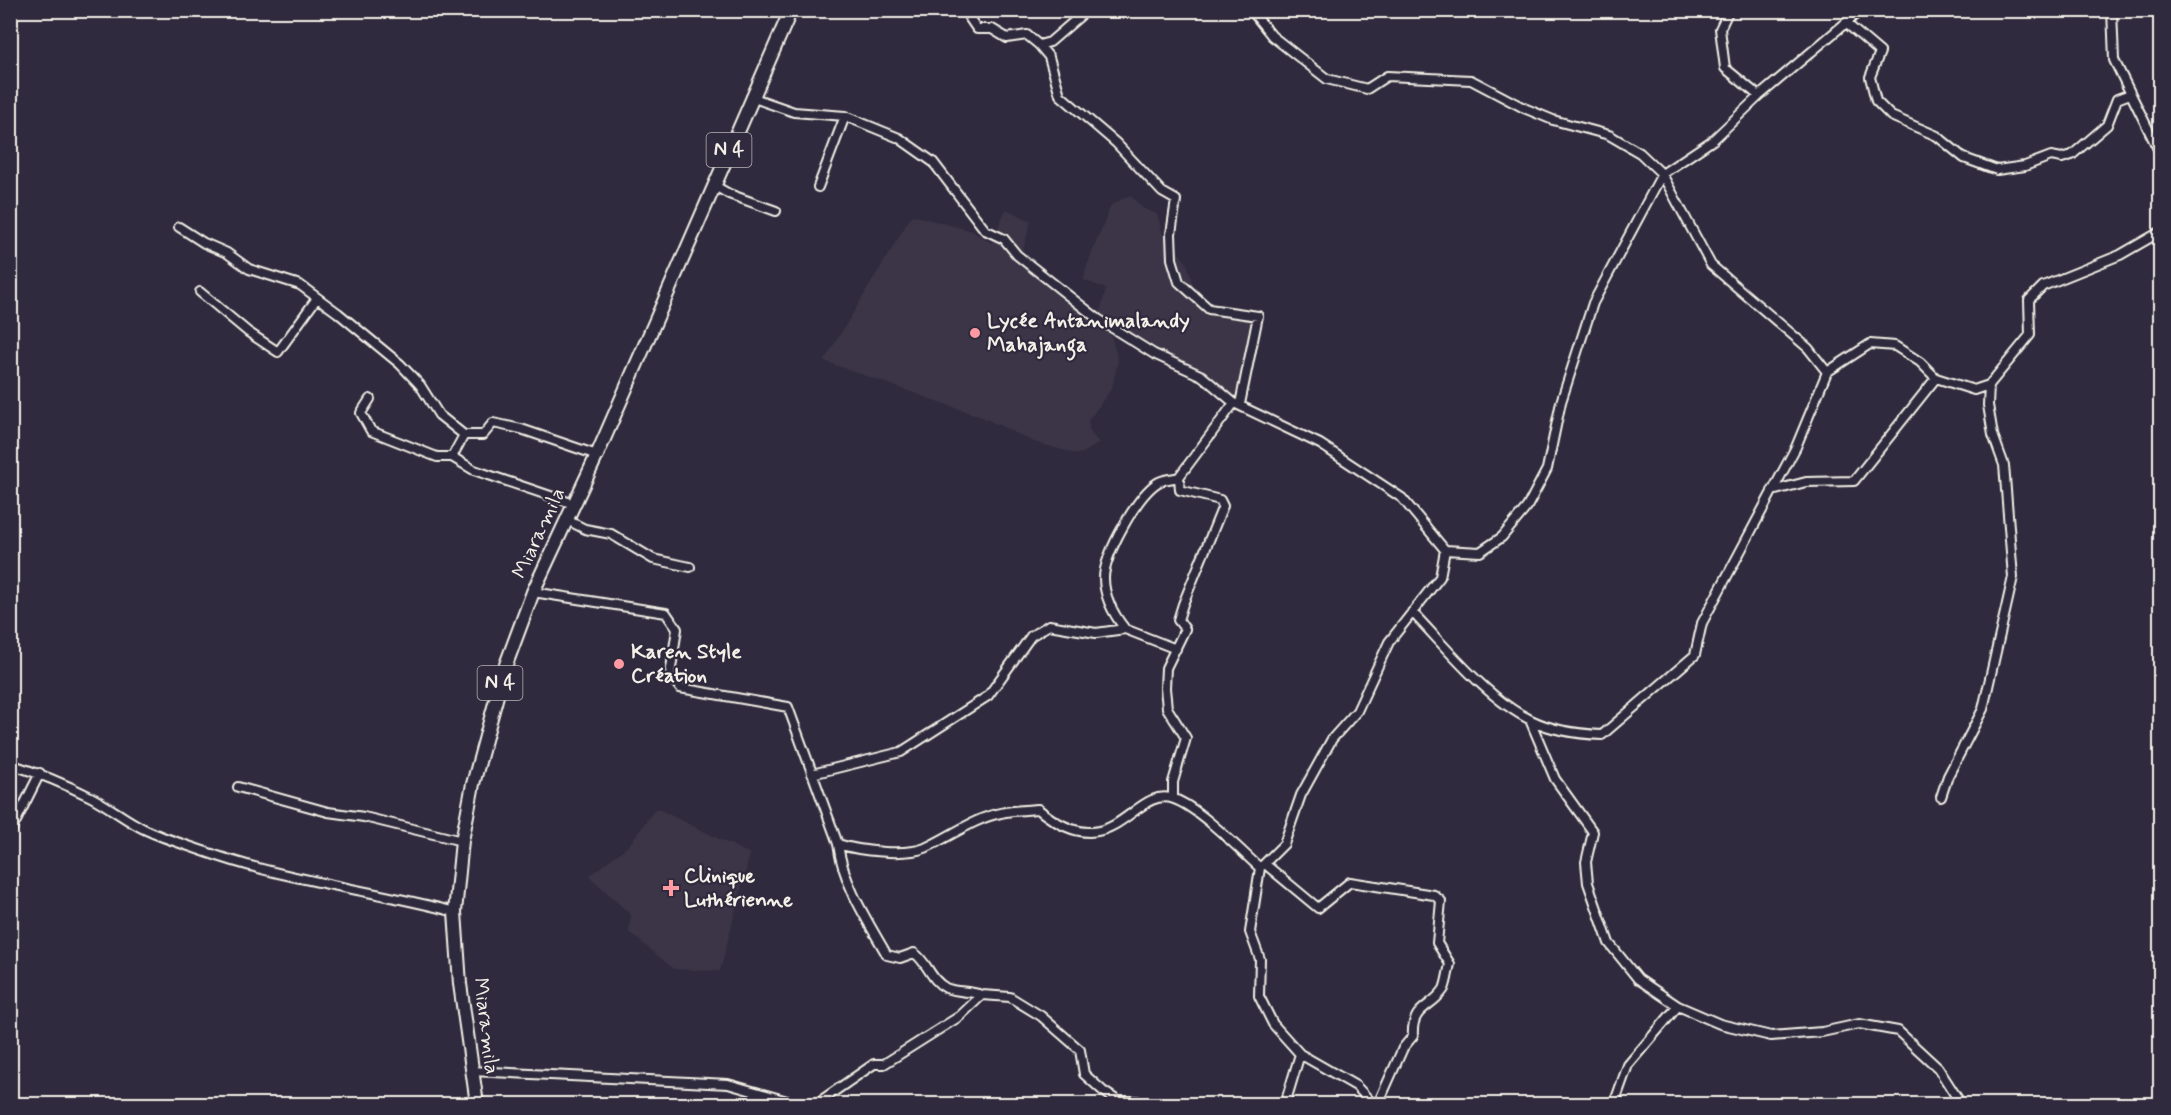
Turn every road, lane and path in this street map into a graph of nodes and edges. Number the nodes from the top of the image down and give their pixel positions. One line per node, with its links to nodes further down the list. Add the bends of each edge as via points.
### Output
1 (791, 10): 13 (main road, Miaramila / N 4)
2 (964, 10): 10 (street, via 977,29 992,29 1007,38 1027,35)
3 (1087, 10): 10 (street, via 1050,42)
4 (1265, 10): 8 (street)
5 (1729, 10): 12 (street, via 1720,29 1725,68)
6 (1861, 10): 9 (street)
7 (2112, 10): 11 (street, via 2114,60)
8 (1254, 14): 16 (street, via 1272,36 1327,79 1367,89 1386,76 1471,80 1553,120 1609,135 1640,153)
9 (1847, 24): 11 (street, via 1880,52 1870,77 1876,101 1890,116 1937,136 1964,158 1997,170 2025,166 2051,156 2072,155 2108,124 2117,99); 12 (street)
10 (1039, 45): 28 (street, via 1049,57 1060,95 1116,143 1162,192 1176,200 1171,234 1172,259 1179,282 1209,309 1258,316)
11 (2130, 94): 15 (street)
12 (1759, 96): 16 (street, via 1713,140)
13 (751, 97): 14 (street, via 794,112); 17 (main road, Miaramila / N 4)
14 (845, 116): 18 (street); 28 (street, via 899,138 933,162 985,230 1005,239 1017,255 1098,319 1154,354 1202,376)
15 (2160, 153)
16 (1662, 174): 24 (street, via 1711,265 1775,317); 36 (street, via 1593,303 1561,402 1547,469 1527,507 1502,537 1480,552)
17 (715, 186): 19 (street); 30 (main road, Miaramila / N 4)
18 (818, 188)
19 (776, 211)
20 (179, 227): 23 (street, via 249,269 300,285)
21 (2160, 232): 26 (street, via 2120,255 2043,286 2029,300 2030,336)
22 (200, 292): 23 (street, via 279,352)
23 (317, 298): 29 (street, via 400,364 420,385 439,415)
24 (1827, 372): 25 (street, via 1870,344 1894,346 1920,362); 33 (street, via 1796,447)
25 (1936, 378): 26 (street, via 1974,390); 33 (street, via 1854,481 1806,482)
26 (1989, 385): 47 (street, via 1993,435 2004,465 2013,577 1983,709)
27 (369, 399): 31 (street, via 361,413 371,431 438,457)
28 (1237, 403): 32 (street); 36 (street, via 1320,444 1402,498)
29 (464, 435): 30 (street, via 483,435 493,423); 31 (street)
30 (597, 455): 34 (main road, Miaramila / N 4)
31 (452, 457): 34 (street, via 474,470)
32 (1179, 477): 40 (street, via 1157,482 1134,508 1107,560 1104,580 1112,612); 41 (street, via 1180,490 1220,500 1223,506 1183,604 1178,621 1185,629)
33 (1772, 491): 42 (street, via 1701,623 1695,656 1602,735 1572,734)
34 (574, 504): 35 (main road, Miaramila / N 4)
35 (567, 520): 37 (street, via 585,529 611,534 653,559); 38 (main road, Miaramila / N 4)
36 (1445, 550): 39 (street, via 1440,577)
37 (690, 567)
38 (533, 592): 45 (street, via 666,613 677,629 670,675 680,688 788,707); 50 (main road, Miaramila / N 4, via 504,670)
39 (1412, 612): 42 (street, via 1490,692); 52 (street, via 1389,642 1357,711 1327,748 1301,795 1284,844)
40 (1125, 629): 41 (street); 45 (street, via 1096,633 1049,625 1031,636 988,696 901,752)
41 (1176, 649): 48 (street, via 1166,668 1167,708 1186,738 1173,782)
42 (1530, 720): 55 (street, via 1555,779 1593,832 1586,862 1588,883 1608,943 1638,979)
43 (10, 764): 44 (street)
44 (40, 773): 49 (street); 53 (street, via 147,830 247,866)
45 (812, 774): 51 (street)
46 (238, 787): 50 (street, via 328,812)
47 (1941, 797)
48 (1173, 798): 51 (street, via 1154,799 1110,829 1085,833 1058,826 1038,809 999,813 923,849 881,852); 52 (street)
49 (10, 833)
50 (462, 841): 53 (main road, Miaramila / N 4)
51 (838, 844): 54 (street, via 852,893 887,955 914,953 946,988)
52 (1262, 866): 56 (street, via 1250,932 1260,959 1258,996 1273,1024); 64 (street, via 1318,908 1350,882 1434,895 1441,901 1437,943 1450,964 1445,987 1412,1022 1413,1036 1403,1048)
53 (455, 912): 57 (main road, Miaramila / N 4)
54 (982, 995): 60 (street, via 960,1016 884,1064 874,1064); 61 (street, via 1010,997 1041,1016 1080,1050 1084,1074 1118,1101)
55 (1678, 1006): 65 (street, via 1628,1065); 66 (street, via 1720,1023 1771,1036 1859,1024 1898,1031 1938,1068)
56 (1300, 1054): 62 (street); 63 (street, via 1356,1086)
57 (472, 1071): 58 (main road, Miaramila / N 4); 59 (street, via 728,1084)
58 (477, 1104)
59 (798, 1104)
60 (816, 1104)
61 (1140, 1104)
62 (1285, 1104)
63 (1373, 1104)
64 (1378, 1104)
65 (1614, 1104)
66 (1961, 1104)

